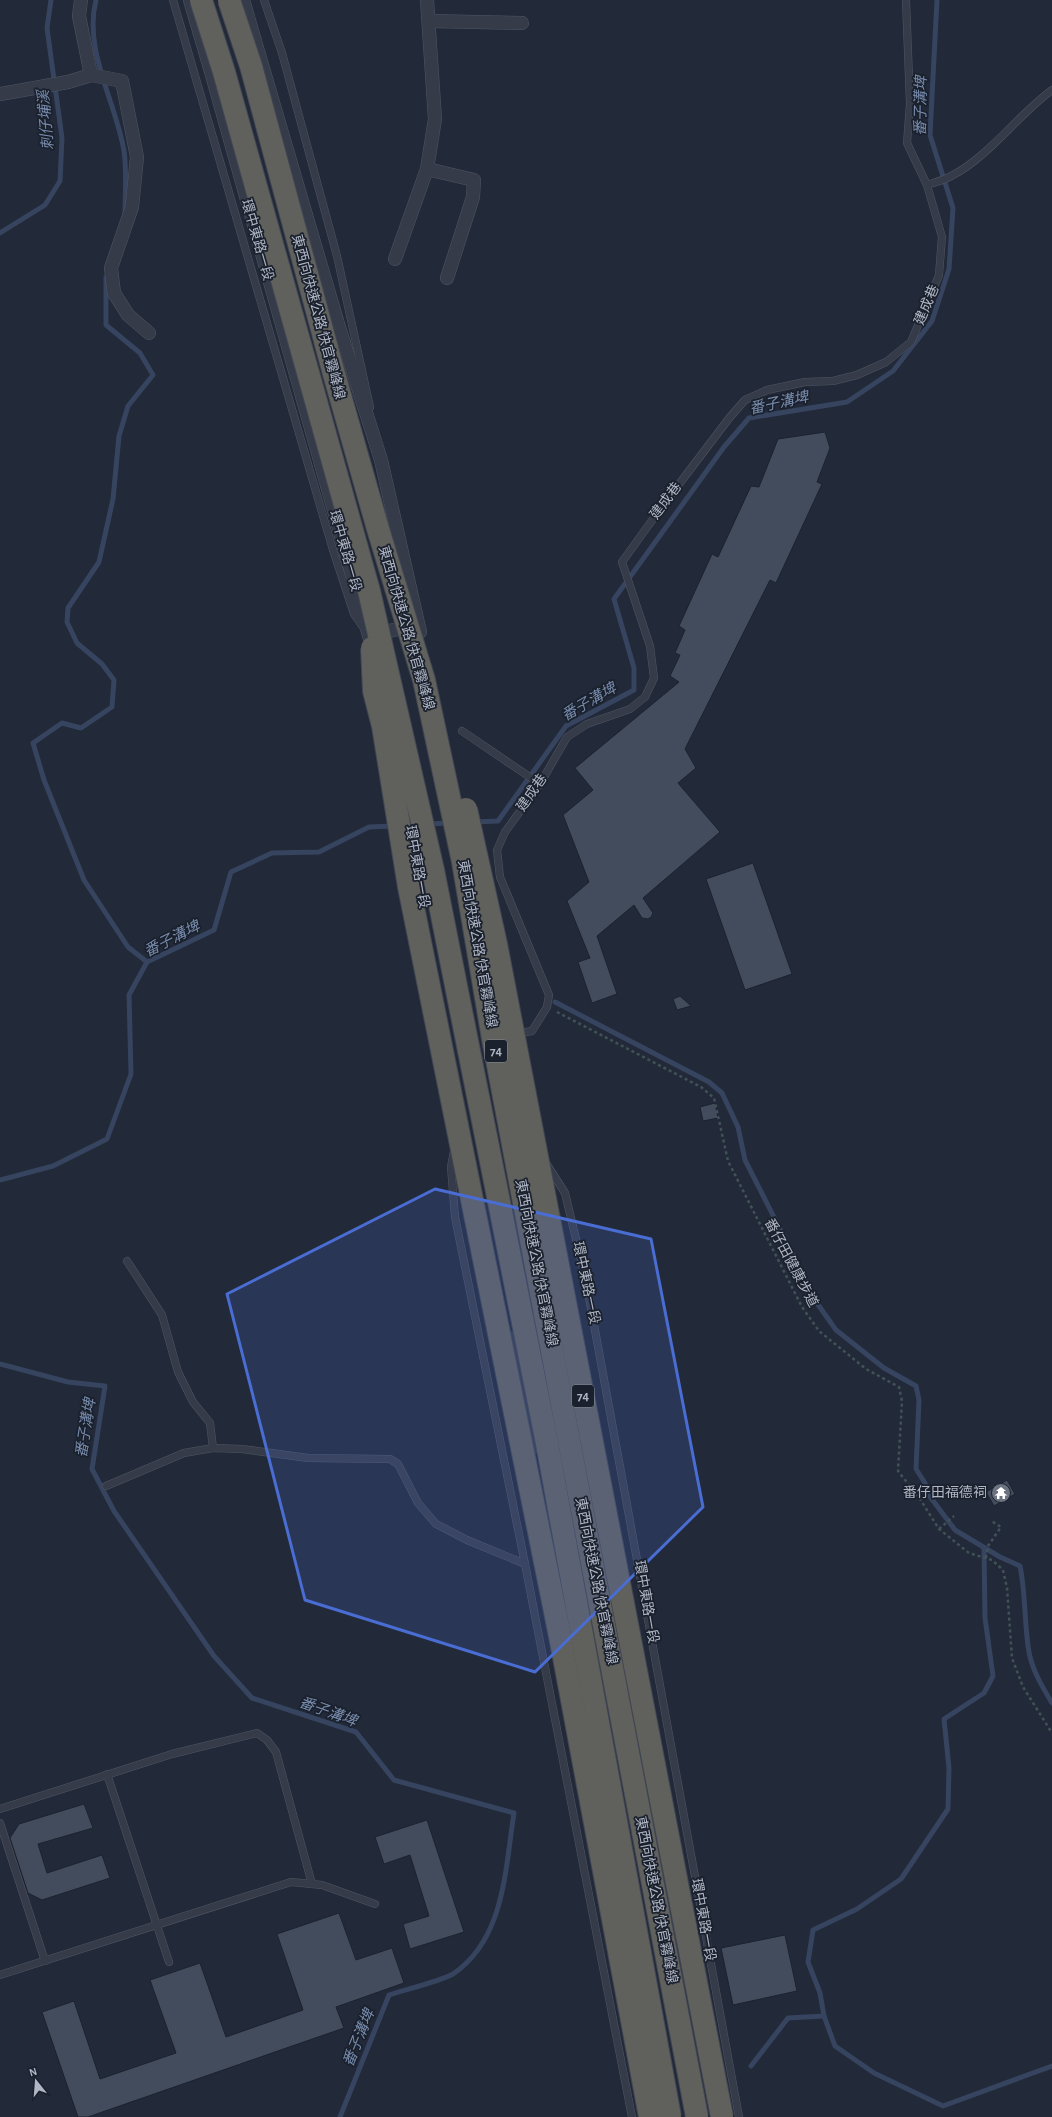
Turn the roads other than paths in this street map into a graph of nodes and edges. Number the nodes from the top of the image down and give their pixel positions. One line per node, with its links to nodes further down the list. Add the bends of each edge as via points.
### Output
1 (82, 0): 12 (street, via 79,16)
2 (173, 0): 23 (lane, via 333,550 354,614)
3 (190, 0): 23 (street, 環中東路一段)
4 (201, 0): 21 (highway, 東西向快速公路 快官霧峰線 / 74, bridge, via 224,72)
5 (230, 0): 24 (highway, 東西向快速公路 快官霧峰線 / 74, bridge, via 251,66 378,529)
6 (243, 0): 20 (street, via 338,324)
7 (264, 0): 20 (lane, via 282,53 337,256)
8 (427, 0): 10 (street)
9 (906, 0): 16 (lane, 建成巷, via 910,104 907,143)
10 (429, 21): 11 (street); 15 (street, via 434,120)
11 (522, 23)
12 (91, 75): 14 (street, via 45,87); 19 (street, via 122,81 137,157 132,207 111,268 114,293 128,315)
13 (1052, 90): 16 (lane, via 1033,104 979,157 954,175)
14 (0, 94)
15 (427, 169): 17 (street); 18 (street, via 474,180 473,197)
16 (927, 185): 26 (lane, 建成巷, via 942,238 939,275 910,342 886,362 857,375 833,382 805,382 766,390 745,400 730,417 622,562 650,646 654,678 645,697 630,709 587,724 567,737)
17 (395, 259)
18 (447, 278)
19 (149, 333)
20 (381, 460): 22 (street)
21 (369, 591): 44 (highway, 74, bridge, via 374,691 383,726 409,887 560,1636); 46 (highway, 東西向快速公路 快官霧峰線 / 74, bridge, via 434,870 467,1037 547,1443)
22 (418, 624): 23 (street); 27 (street, via 431,671)
23 (369, 636): 28 (street, 環中東路一段, via 403,780 410,832)
24 (424, 680): 47 (highway, 東西向快速公路 快官霧峰線 / 74, bridge, via 463,862 493,1039); 49 (highway, 74, bridge, via 455,765 493,928)
25 (462, 731): 26 (lane)
26 (540, 784): 27 (lane, 建成巷, via 505,832 497,850 500,877 549,995 547,1007 532,1031)
27 (505, 1037): 48 (street, via 536,1226 568,1381)
28 (462, 1112): 33 (lane, 環中東路一段, via 451,1167 455,1217); 45 (street, 環中東路一段, via 522,1389 587,1718)
29 (520, 1112): 50 (lane, 環中東路一段, via 531,1138 565,1193 586,1281)
30 (127, 1261): 31 (lane, via 162,1315 178,1372 193,1402 210,1423)
31 (213, 1448): 32 (lane, via 184,1453); 33 (lane, via 242,1449 308,1458 390,1459 398,1464 418,1503 436,1524)
32 (106, 1486)
33 (525, 1564): 43 (lane, 環中東路一段)
34 (107, 1774): 35 (lane); 37 (lane, via 172,1754 257,1733 267,1740 276,1752); 39 (lane)
35 (0, 1809)
36 (0, 1823): 40 (lane)
37 (312, 1884): 38 (lane, via 322,1885); 39 (lane, via 291,1882)
38 (375, 1904)
39 (157, 1924): 40 (lane); 41 (lane)
40 (45, 1961): 42 (lane)
41 (169, 1962)
42 (0, 1975)
43 (632, 2117)
44 (650, 2117)
45 (661, 2117)
46 (670, 2117)
47 (697, 2117)
48 (705, 2117)
49 (722, 2117)
50 (739, 2117)

